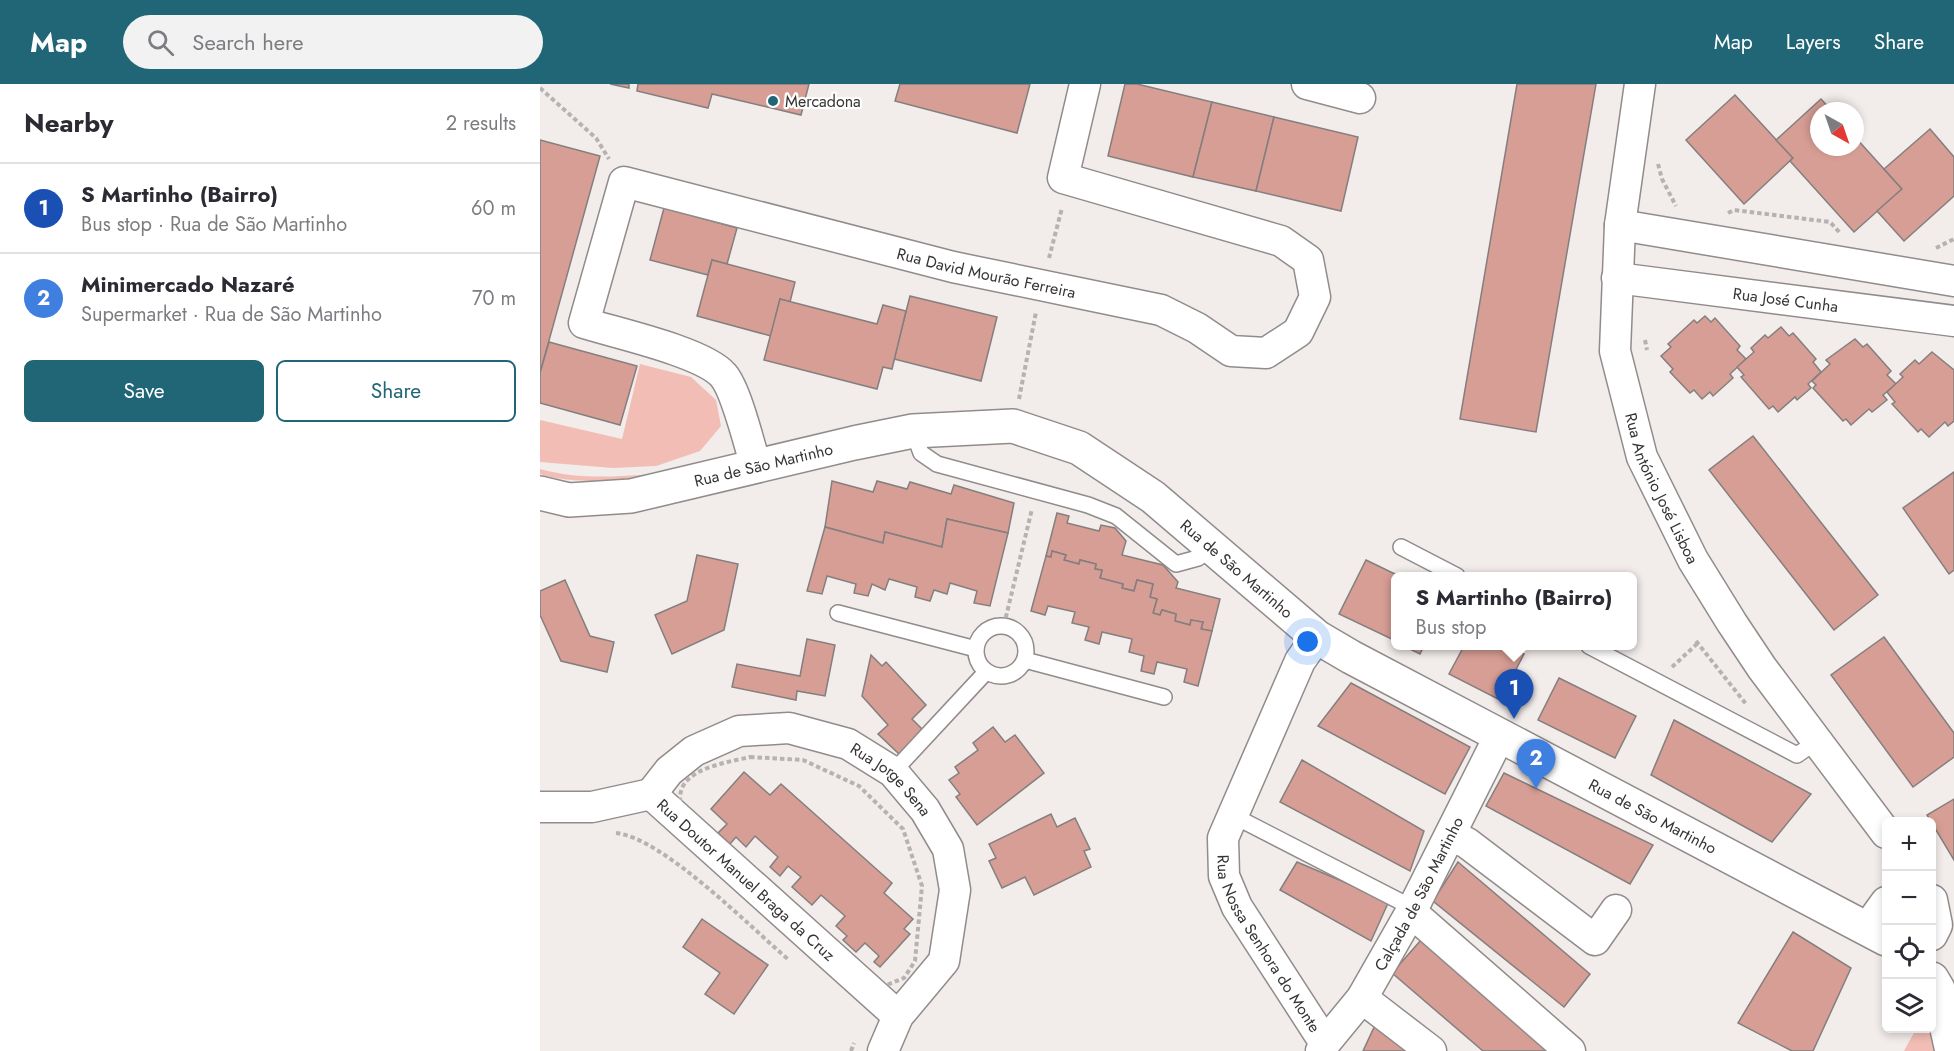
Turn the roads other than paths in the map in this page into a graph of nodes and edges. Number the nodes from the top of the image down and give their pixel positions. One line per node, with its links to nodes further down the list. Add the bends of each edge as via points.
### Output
1 (1085, 84): 10 (street, Rua David Mourão Ferreira, via 1063,178 1281,241 1308,260 1315,297 1298,332 1266,353 1231,351 1161,310 953,267 624,182 584,323 688,354 724,375)
2 (1306, 84): 4 (street)
3 (1640, 84): 5 (street, Rua António José Lisboa)
4 (1360, 98)
5 (1620, 225): 6 (street, Rua António José Lisboa); 7 (street)
6 (1617, 278): 8 (street, Rua José Cunha); 23 (street, Rua António José Lisboa, via 1615,351 1642,457 1699,569 1762,668)
7 (1954, 281)
8 (1954, 321)
9 (913, 431): 10 (street, Rua de São Martinho); 12 (street, Rua de São Martinho, via 1013,426 1079,448 1153,497); 12 (lane, via 921,453 937,464 1116,516 1176,564 1198,558)
10 (756, 467): 11 (street, Rua de São Martinho, via 631,496 569,500)
11 (540, 493)
12 (1212, 547): 16 (street, Rua de São Martinho)
13 (1401, 547): 14 (lane)
14 (1449, 572)
15 (838, 613): 17 (lane)
16 (1317, 637): 22 (street, Rua de São Martinho); 27 (street, Rua Nossa Senhora do Monte, via 1300,661)
17 (976, 649): 19 (lane, via 983,634 1004,625 1025,642); 20 (lane, via 976,657)
18 (1598, 650): 23 (lane, via 1797,755)
19 (1025, 660): 20 (lane, via 1010,675 993,676); 21 (lane)
20 (986, 672): 24 (lane)
21 (1164, 697)
22 (1500, 735): 29 (street, Calçada de São Martinho); 32 (street, Rua de São Martinho)
23 (1817, 741): 28 (street, Rua António José Lisboa)
24 (892, 772): 25 (street, Rua Jorge Sena, via 848,744 799,730 738,731 694,751 669,771); 35 (street, Rua Jorge Sena, via 924,810 948,849 955,890 944,961)
25 (651, 794): 26 (street, Rua Doutor Manuel Braga da Cruz, via 592,807); 35 (street, Rua Doutor Manuel Braga da Cruz)
26 (540, 807)
27 (1232, 815): 30 (lane); 36 (street, Rua Nossa Senhora do Monte, via 1223,838 1224,876 1237,907)
28 (1882, 826)
29 (1451, 835): 30 (street, Calçada de São Martinho); 31 (street, via 1595,940)
30 (1412, 910): 34 (street, Calçada de São Martinho); 39 (street)
31 (1616, 910)
32 (1880, 922)
33 (1936, 986): 40 (street)
34 (1362, 998): 36 (street, Calçada de São Martinho); 38 (street)
35 (898, 1016): 37 (street, Rua Jorge Sena)
36 (1323, 1047)
37 (883, 1051)
38 (1431, 1051)
39 (1570, 1051)
40 (1952, 1051)

